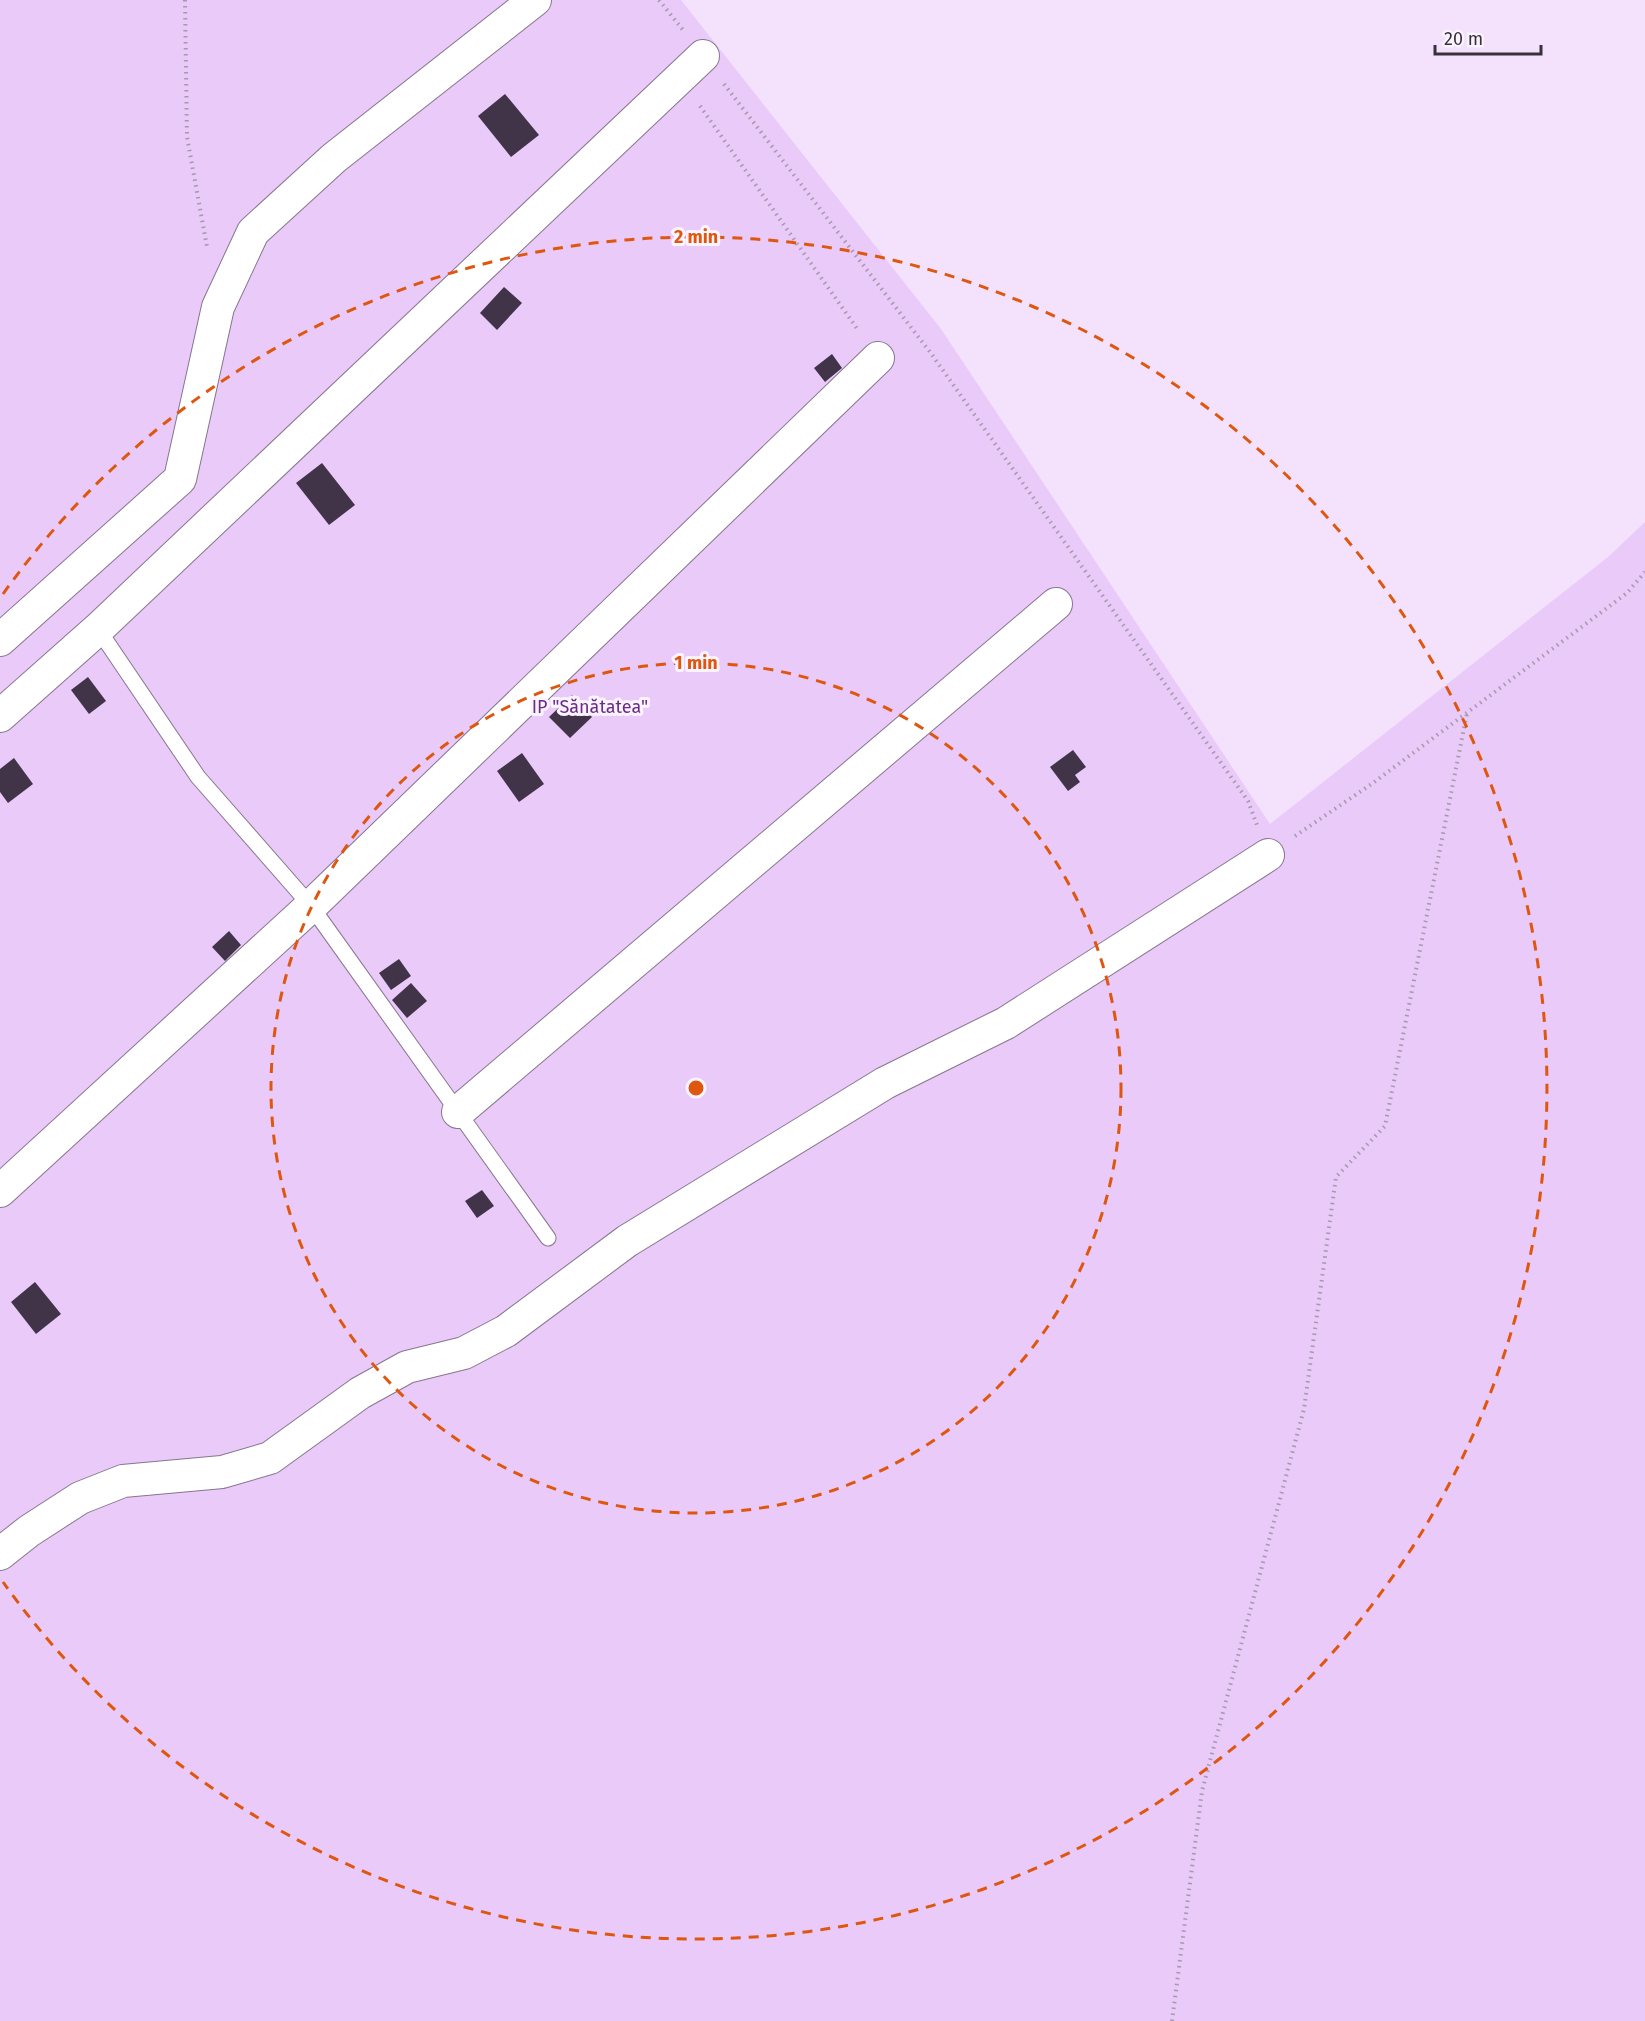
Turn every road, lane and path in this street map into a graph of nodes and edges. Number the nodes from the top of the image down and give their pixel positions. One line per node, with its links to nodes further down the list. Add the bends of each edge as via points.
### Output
1 (184, 0): 6 (path, via 187,137)
2 (536, 0): 11 (street, via 333,158 253,232 218,307 180,479)
3 (659, 0): 4 (path)
4 (703, 57): 5 (street); 14 (path, via 930,352 1186,713 1248,801)
5 (680, 78): 7 (path); 10 (street)
6 (208, 250)
7 (878, 358): 15 (street)
8 (1645, 572): 12 (path, via 1627,593)
9 (1056, 604): 16 (street)
10 (98, 629): 13 (street); 15 (lane, via 198,777)
11 (0, 640)
12 (1467, 713): 14 (path); 20 (path, via 1386,1126 1336,1177 1304,1409 1202,1791)
13 (0, 716)
14 (1268, 855): 19 (street, via 1006,1023 885,1083 627,1241 506,1331 464,1353 407,1367 360,1393 270,1458 222,1472 123,1481 80,1498)
15 (310, 906): 16 (lane); 17 (street)
16 (458, 1112): 18 (lane)
17 (0, 1191)
18 (548, 1238)
19 (0, 1554)
20 (1172, 2021)

